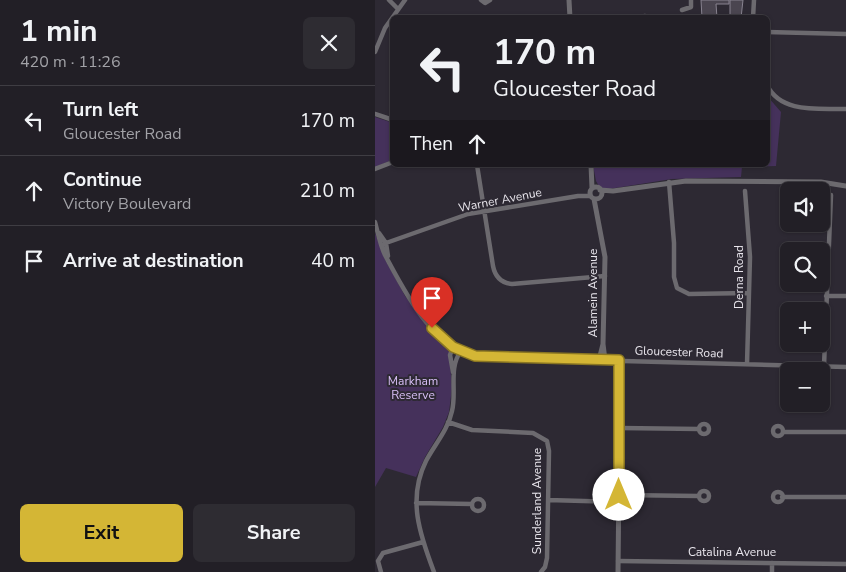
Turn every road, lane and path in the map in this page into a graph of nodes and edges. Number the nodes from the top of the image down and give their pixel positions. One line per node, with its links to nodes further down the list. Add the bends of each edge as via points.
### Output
1 (389, 0): 10 (street)
2 (405, 0): 10 (street)
3 (481, 0): 4 (street, via 485,3)
4 (490, 0)
5 (569, 0): 14 (street)
6 (691, 0): 8 (street)
7 (754, 0): 15 (street)
8 (691, 7): 9 (street); 11 (street)
9 (682, 10)
10 (396, 11): 12 (street); 13 (street)
11 (693, 14)
12 (393, 15)
13 (398, 15)
14 (570, 15)
15 (753, 15)
16 (390, 20): 19 (street)
17 (770, 32): 18 (street)
18 (846, 34)
19 (375, 52)
20 (770, 89): 21 (street, via 788,105)
21 (846, 108)
22 (375, 114): 23 (street)
23 (390, 119)
24 (390, 163): 27 (street)
25 (477, 167): 33 (street)
26 (591, 167): 31 (street, Alamein Avenue)
27 (375, 169)
28 (669, 182): 29 (street, Warner Avenue, via 784,181); 31 (street, Warner Avenue); 37 (street, via 677,288 689,294)
29 (846, 186)
30 (745, 191): 37 (street, Derna Road, via 750,250)
31 (596, 193): 33 (street, Warner Avenue); 36 (street, Alamein Avenue)
32 (831, 195): 38 (street)
33 (484, 211): 35 (street, Warner Avenue); 36 (street, via 494,272 504,282)
34 (375, 222): 35 (street, Gloucester Road)
35 (385, 245): 40 (street, Gloucester Road, via 385,254 412,300 439,335)
36 (605, 276): 42 (street, Alamein Avenue)
37 (749, 293): 45 (street, Derna Road)
38 (826, 296): 39 (street); 44 (street)
39 (846, 296)
40 (453, 347): 41 (street, Gloucester Road); 49 (street, via 450,357)
41 (461, 351): 42 (street, Gloucester Road, via 481,357); 49 (street, via 455,361)
42 (602, 360): 43 (street, Gloucester Road)
43 (621, 361): 45 (street, Gloucester Road); 51 (street)
44 (824, 362)
45 (747, 364): 46 (street, Gloucester Road)
46 (780, 365)
47 (830, 366): 48 (street, Gloucester Road)
48 (846, 367)
49 (454, 375): 50 (street, via 455,396)
50 (448, 422): 59 (street, Sunderland Avenue, via 467,430 529,432 544,438 549,451); 61 (street, via 423,467)
51 (620, 428): 52 (street); 55 (street)
52 (699, 430)
53 (783, 432): 54 (street)
54 (846, 432)
55 (619, 495): 56 (street); 60 (street)
56 (699, 496)
57 (783, 497): 58 (street)
58 (846, 497)
59 (548, 500): 60 (street); 69 (street, Sunderland Avenue, via 547,558)
60 (619, 502): 64 (street)
61 (416, 503): 62 (street); 63 (street)
62 (472, 504)
63 (423, 542): 67 (street, via 383,553 378,561); 68 (street)
64 (618, 561): 65 (street, Catalina Avenue); 70 (street)
65 (772, 563): 66 (street, Catalina Avenue); 71 (street)
66 (846, 564)
67 (381, 572)
68 (434, 572)
69 (541, 572)
70 (618, 572)
71 (772, 572)

